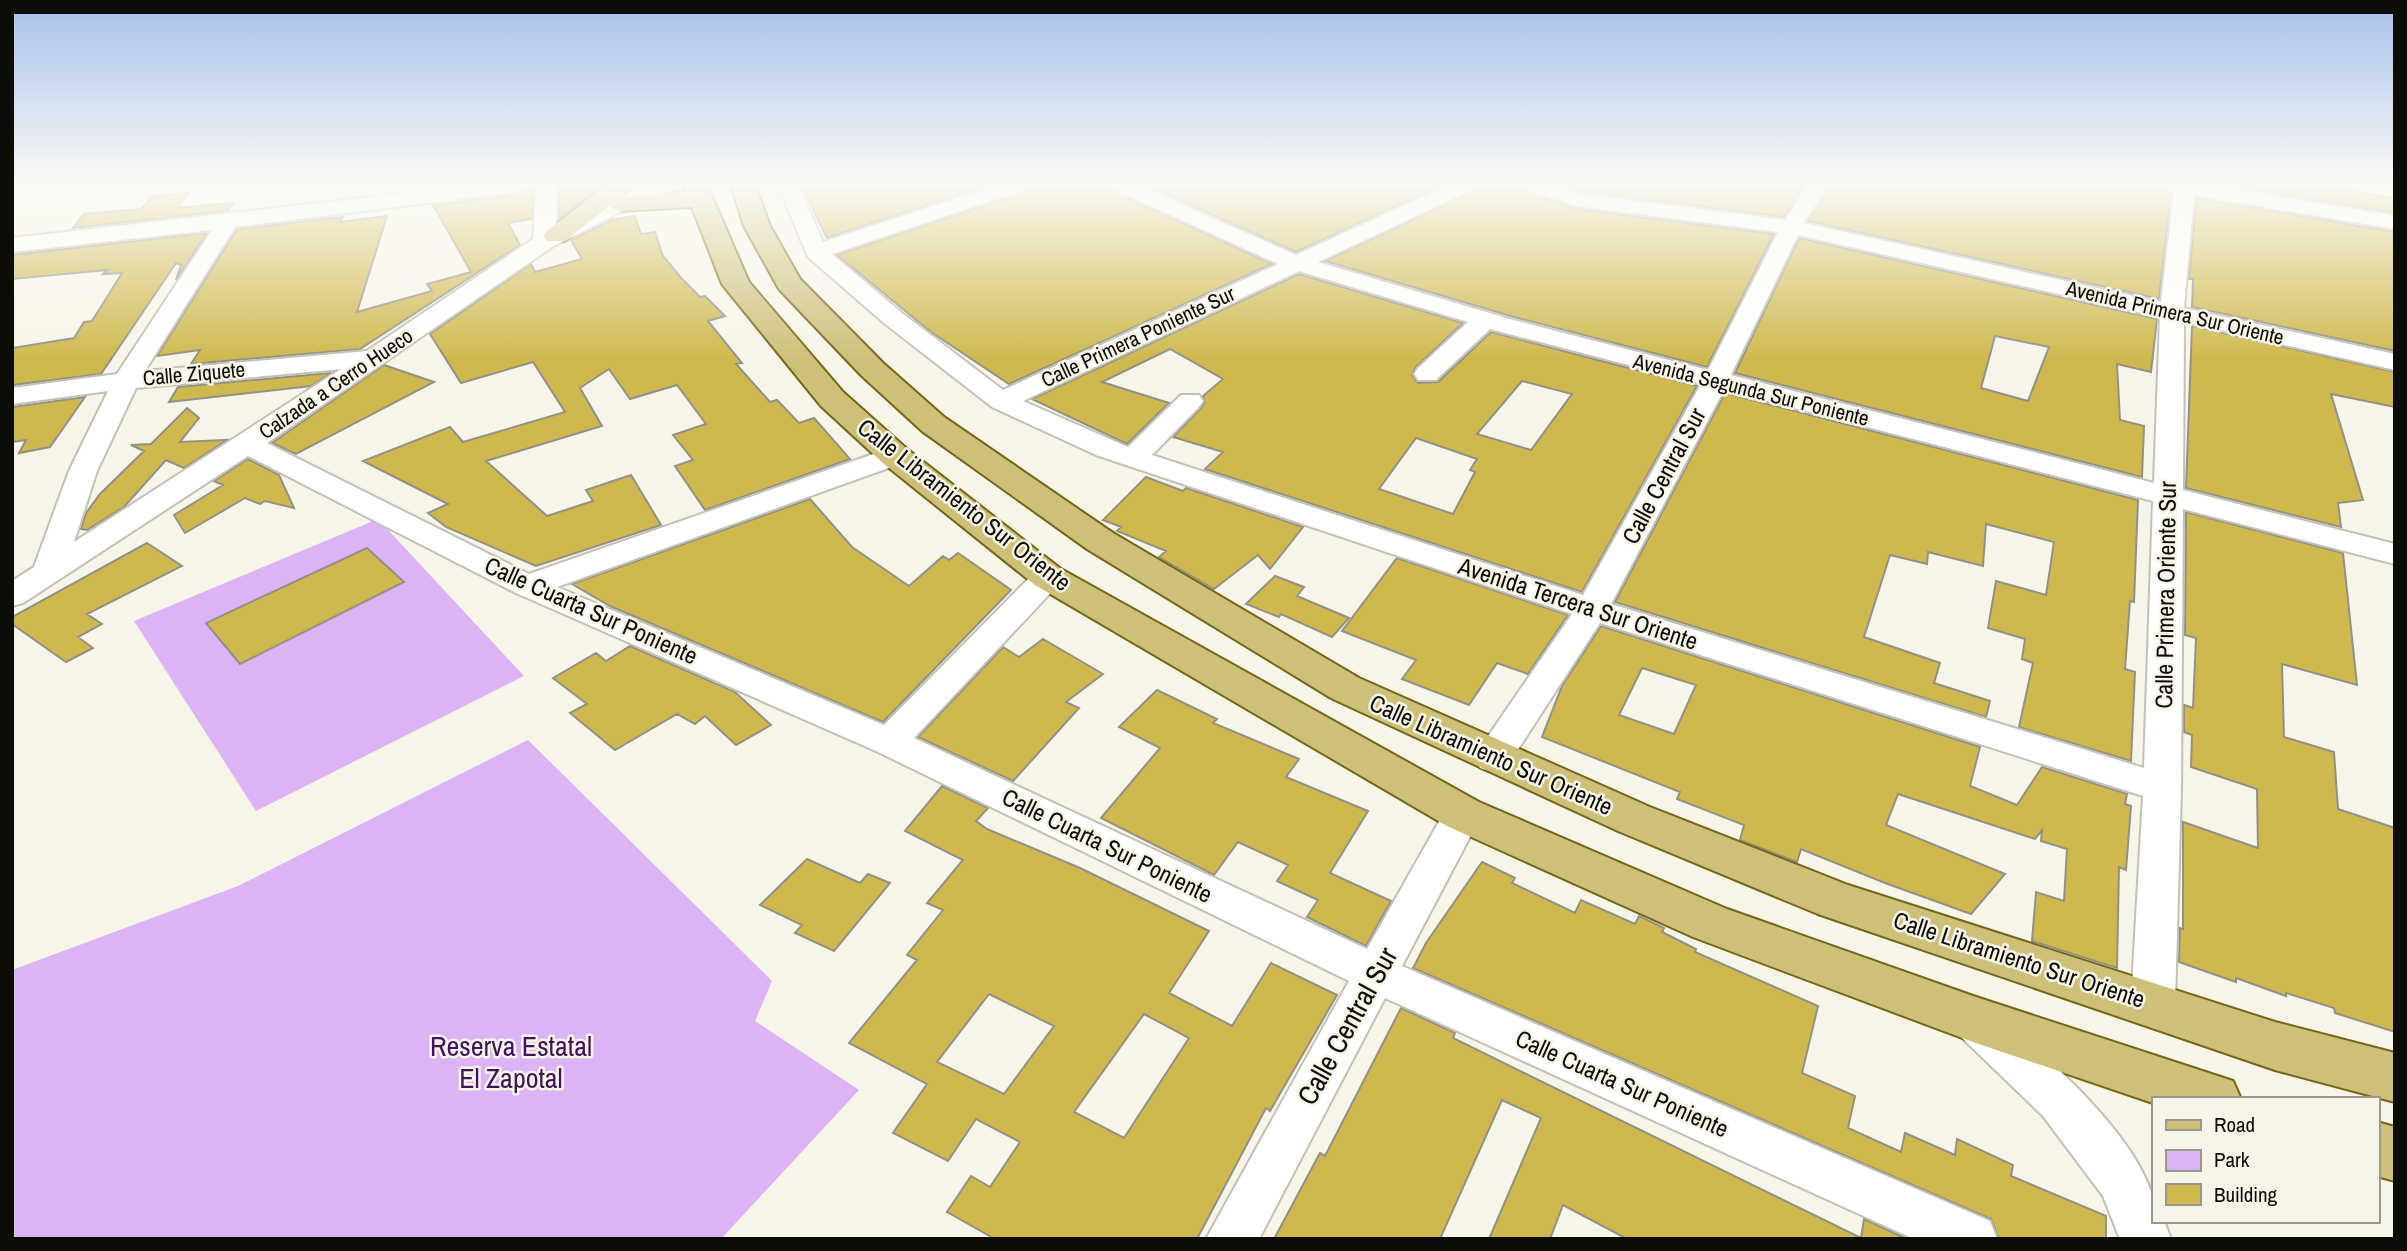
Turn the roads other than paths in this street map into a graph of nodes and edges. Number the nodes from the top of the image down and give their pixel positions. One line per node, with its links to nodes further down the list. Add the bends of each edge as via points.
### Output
1 (214, 243): 19 (street)
2 (544, 243): 16 (street, Calzada a Cerro Hueco)
3 (715, 243): 25 (main road, Calle Libramiento Sur Oriente, via 736,284 832,399)
4 (767, 243): 35 (main road, Calle Libramiento Sur Oriente, via 789,283 933,424 1100,541 1345,688)
5 (813, 243): 12 (street)
6 (843, 243): 12 (street)
7 (1253, 243): 13 (street, Avenida Segunda Sur Poniente)
8 (1336, 243): 13 (street, Calle Primera Poniente Sur)
9 (1783, 243): 20 (street, Calle Central Sur)
10 (1868, 243): 14 (street, Avenida Primera Sur Oriente)
11 (2177, 243): 14 (street, Calle Primera Oriente Sur)
12 (817, 252): 22 (street, Avenida Tercera Sur Oriente)
13 (1295, 262): 15 (street, Avenida Segunda Sur Poniente); 22 (street, Calle Primera Poniente Sur)
14 (2172, 312): 17 (street, Avenida Primera Sur Oriente); 27 (street, Calle Primera Oriente Sur)
15 (1485, 320): 18 (street); 20 (street, Avenida Segunda Sur Poniente)
16 (376, 358): 19 (street, Calle Ziquete); 24 (street, Calzada a Cerro Hueco)
17 (2395, 362)
18 (1427, 374)
19 (126, 381): 21 (street, Calle Ziquete); 29 (street, via 83,471)
20 (1715, 382): 27 (street, Avenida Segunda Sur Poniente); 33 (street, Calle Central Sur)
21 (12, 396)
22 (1001, 401): 26 (street, Avenida Tercera Sur Oriente)
23 (1190, 401): 26 (street)
24 (247, 444): 29 (street, Calzada a Cerro Hueco); 31 (street, Calle Cuarta Sur Poniente)
25 (895, 457): 30 (main road, Calle Libramiento Sur Oriente); 31 (street)
26 (1133, 458): 33 (street, Avenida Tercera Sur Oriente)
27 (2168, 496): 28 (street, Avenida Segunda Sur Poniente); 36 (street, Calle Primera Oriente Sur)
28 (2395, 554)
29 (48, 573): 32 (street, Calzada a Cerro Hueco)
30 (1048, 578): 34 (street); 37 (main road, Calle Libramiento Sur Oriente)
31 (527, 586): 34 (street, Calle Cuarta Sur Poniente)
32 (12, 596)
33 (1592, 609): 35 (street, Calle Central Sur); 36 (street, Avenida Tercera Sur Oriente)
34 (889, 742): 38 (street, Calle Cuarta Sur Poniente)
35 (1493, 758): 39 (main road, Calle Libramiento Sur Oriente, via 1835,900)
36 (2162, 788): 39 (street, Calle Primera Oriente Sur)
37 (1463, 814): 38 (street, Calle Central Sur); 40 (main road, Calle Libramiento Sur Oriente, via 1710,923)
38 (1376, 974): 45 (street, Calle Central Sur); 46 (street, Calle Cuarta Sur Poniente)
39 (2153, 1004): 41 (main road, Calle Libramiento Sur Oriente)
40 (1973, 1019): 44 (main road, Calle Libramiento Sur Oriente); 47 (street, via 2060,1101 2121,1181)
41 (2276, 1046): 42 (street); 43 (main road, Calle Libramiento Sur Oriente)
42 (2395, 1058)
43 (2395, 1078)
44 (2208, 1097)
45 (1231, 1239)
46 (1972, 1239)
47 (2146, 1239)

